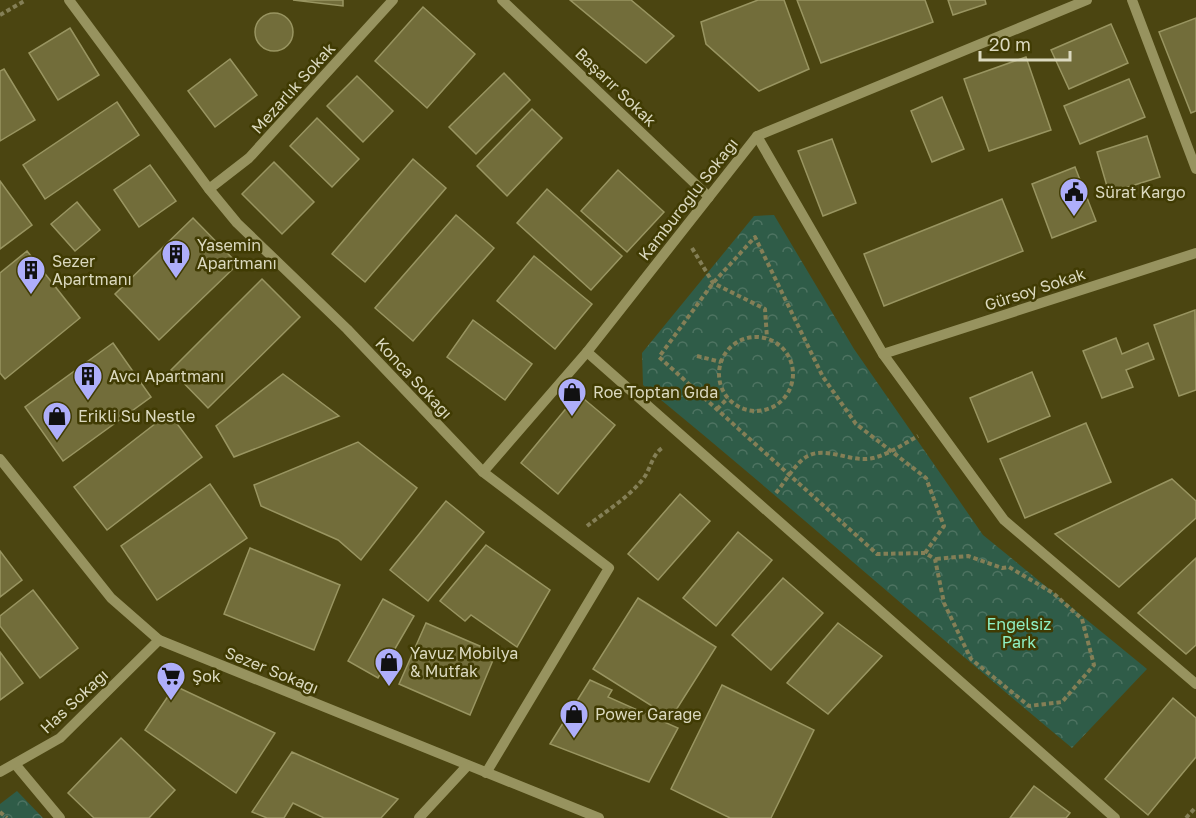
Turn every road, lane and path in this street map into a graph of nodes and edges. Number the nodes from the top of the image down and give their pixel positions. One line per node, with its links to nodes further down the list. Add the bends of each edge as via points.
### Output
1 (26, 0): 7 (path)
2 (69, 0): 10 (street, Konca Sokağı)
3 (393, 0): 10 (street, Mezarlık Sokak, via 249,158)
4 (502, 0): 11 (street, Başarır Sokak)
5 (1088, 0): 8 (street, Kamburoğlu Sokağı)
6 (1132, 0): 9 (street)
7 (0, 15)
8 (757, 136): 11 (street, Kamburoğlu Sokağı); 19 (street)
9 (1196, 169)
10 (209, 189): 28 (street, Konca Sokağı, via 237,223 347,329)
11 (709, 197): 18 (street, Kamburoğlu Sokağı)
12 (699, 238): 13 (path)
13 (692, 248): 15 (path); 16 (path)
14 (1196, 253): 19 (street, Gürsoy Sokak)
15 (684, 256)
16 (713, 283): 17 (path, via 765,309); 23 (path, via 659,357); 26 (path, via 755,237 824,377 856,424)
17 (767, 338): 21 (path, via 741,340); 22 (path, via 779,344 791,360 794,373 789,392 762,411 742,409)
18 (587, 352): 25 (street); 28 (street, Kamburoğlu Sokağı)
19 (883, 354): 35 (street, via 1004,519)
20 (697, 356): 21 (path)
21 (721, 362): 22 (path, via 719,378)
22 (728, 398): 23 (path)
23 (717, 409): 29 (path)
24 (926, 431): 26 (path)
25 (683, 436): 30 (street); 31 (path, via 658,450 643,479 582,530)
26 (893, 450): 29 (path, via 871,459 825,452 802,459); 32 (path, via 926,477 944,526)
27 (0, 459): 34 (street, Sezer Sokağı, via 111,598)
28 (483, 472): 31 (street, Konca Sokağı)
29 (790, 475): 30 (path); 32 (path, via 877,554)
30 (764, 508): 46 (street)
31 (574, 542): 39 (street, Konca Sokağı, via 609,568)
32 (925, 553): 33 (path)
33 (935, 558): 33 (path, via 945,603 971,658 1029,706 1062,702 1094,665 1082,619 1053,593 1009,567 968,556)
34 (159, 640): 36 (street, Has Sokağı, via 60,738); 37 (street, Sezer Sokağı)
35 (1196, 684)
36 (15, 764): 38 (street, Has Sokağı); 43 (street)
37 (467, 766): 39 (street, Sezer Sokağı); 44 (street)
38 (0, 772)
39 (486, 773): 45 (street, Sezer Sokağı)
40 (1196, 807): 47 (path)
41 (0, 812): 42 (path)
42 (7, 818)
43 (60, 818)
44 (419, 818)
45 (598, 818)
46 (1114, 818)
47 (1186, 818)

